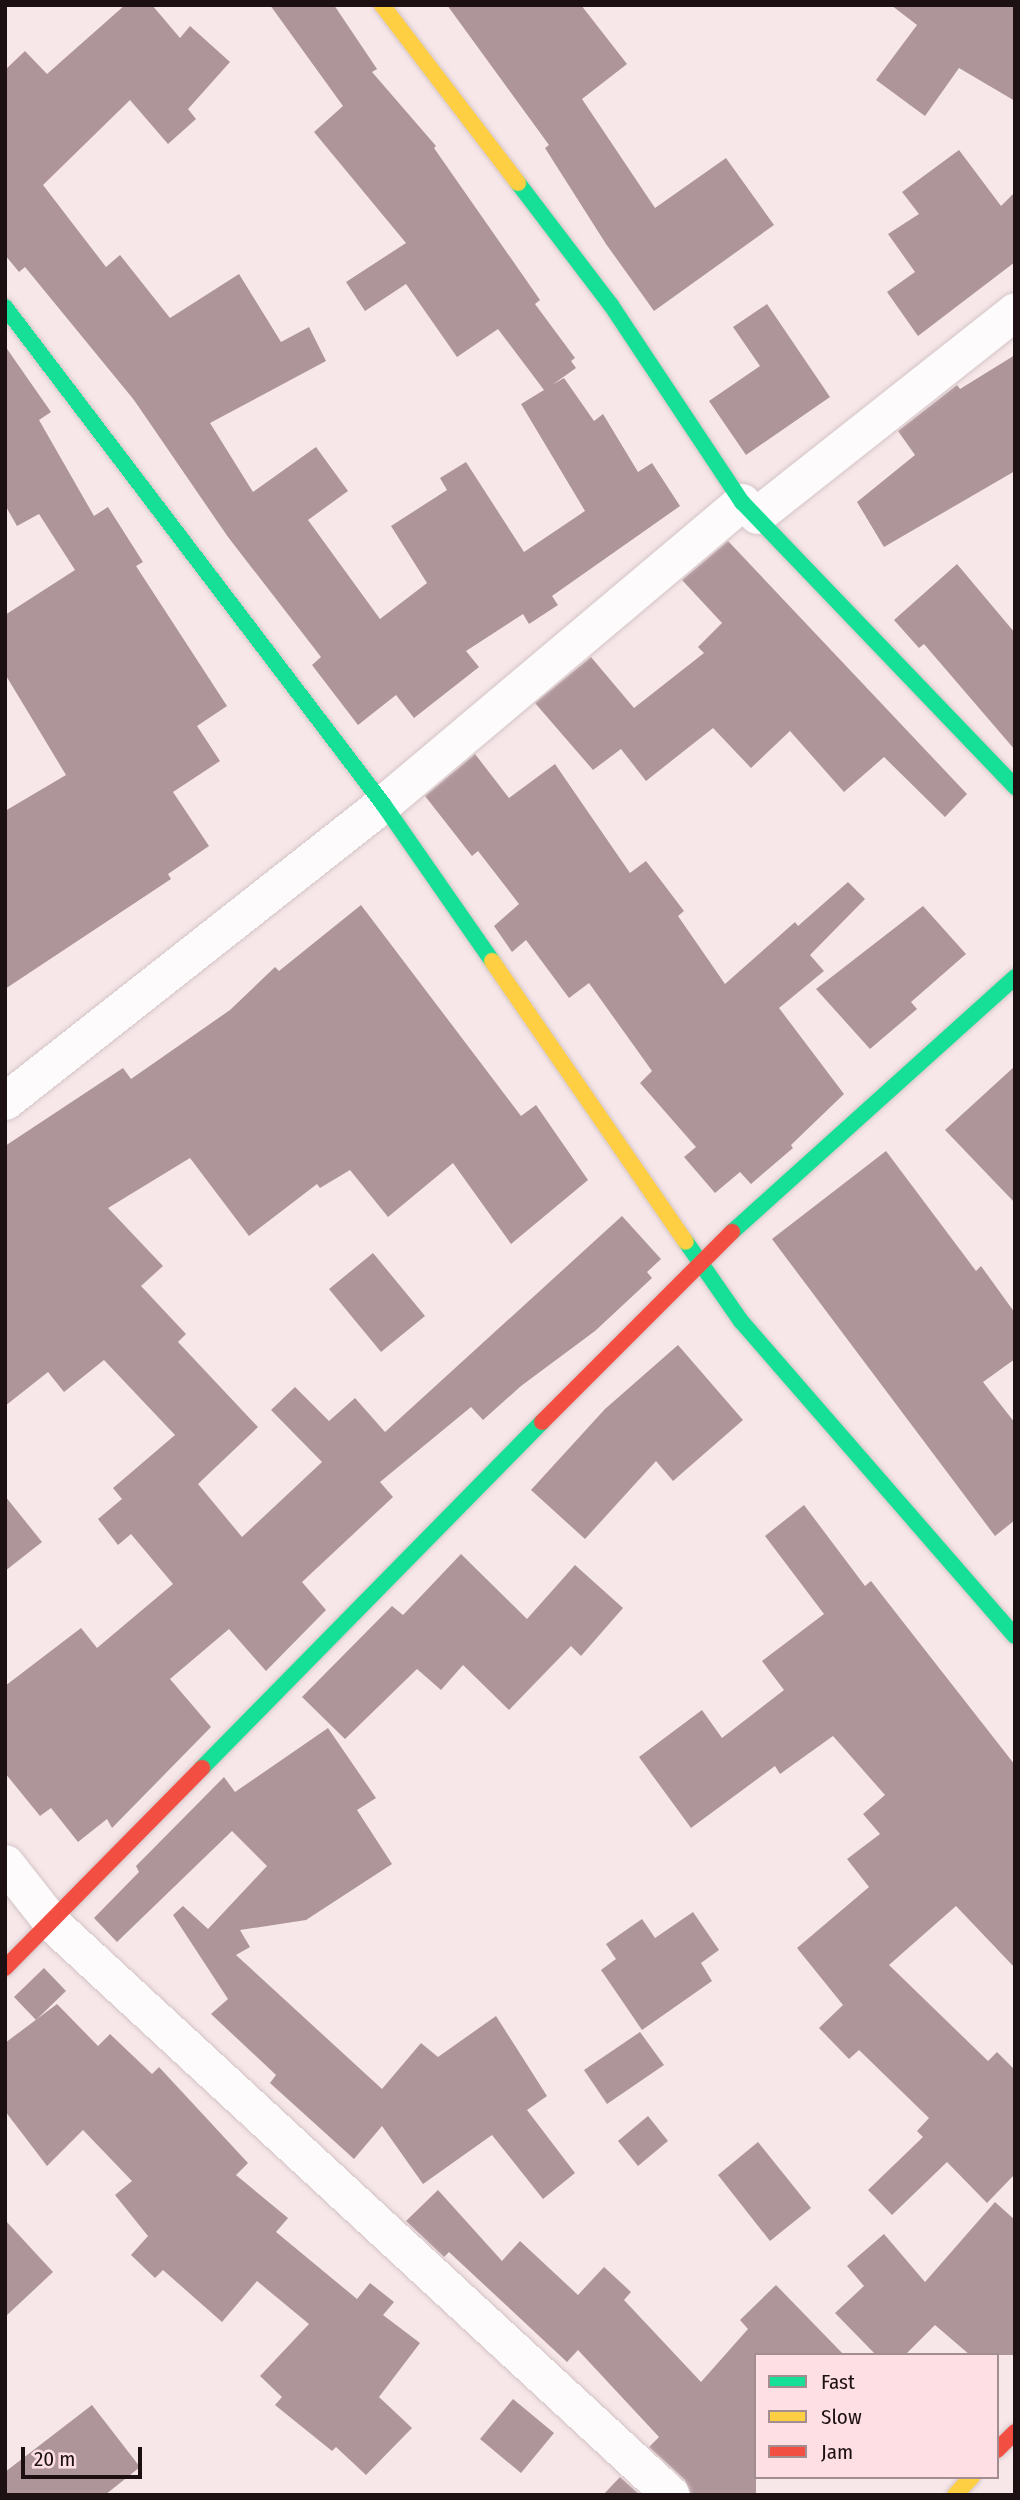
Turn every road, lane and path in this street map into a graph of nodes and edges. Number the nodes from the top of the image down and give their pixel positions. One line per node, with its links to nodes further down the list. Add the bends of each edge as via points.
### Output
1 (382, 5): 4 (street, via 611,304)
2 (5, 307): 6 (street)
3 (1015, 311): 4 (street)
4 (749, 508): 5 (street); 6 (street)
5 (1015, 787)
6 (383, 804): 8 (street); 9 (street)
7 (1015, 977): 9 (street)
8 (5, 1101)
9 (698, 1263): 10 (street, via 741,1321); 12 (street, via 167,1801)
10 (1015, 1636)
11 (5, 1863): 12 (street)
12 (53, 1924): 13 (street); 17 (street)
13 (5, 1968)
14 (1015, 2432): 15 (street)
15 (999, 2448)
16 (970, 2479): 18 (street)
17 (671, 2495)
18 (955, 2495)

